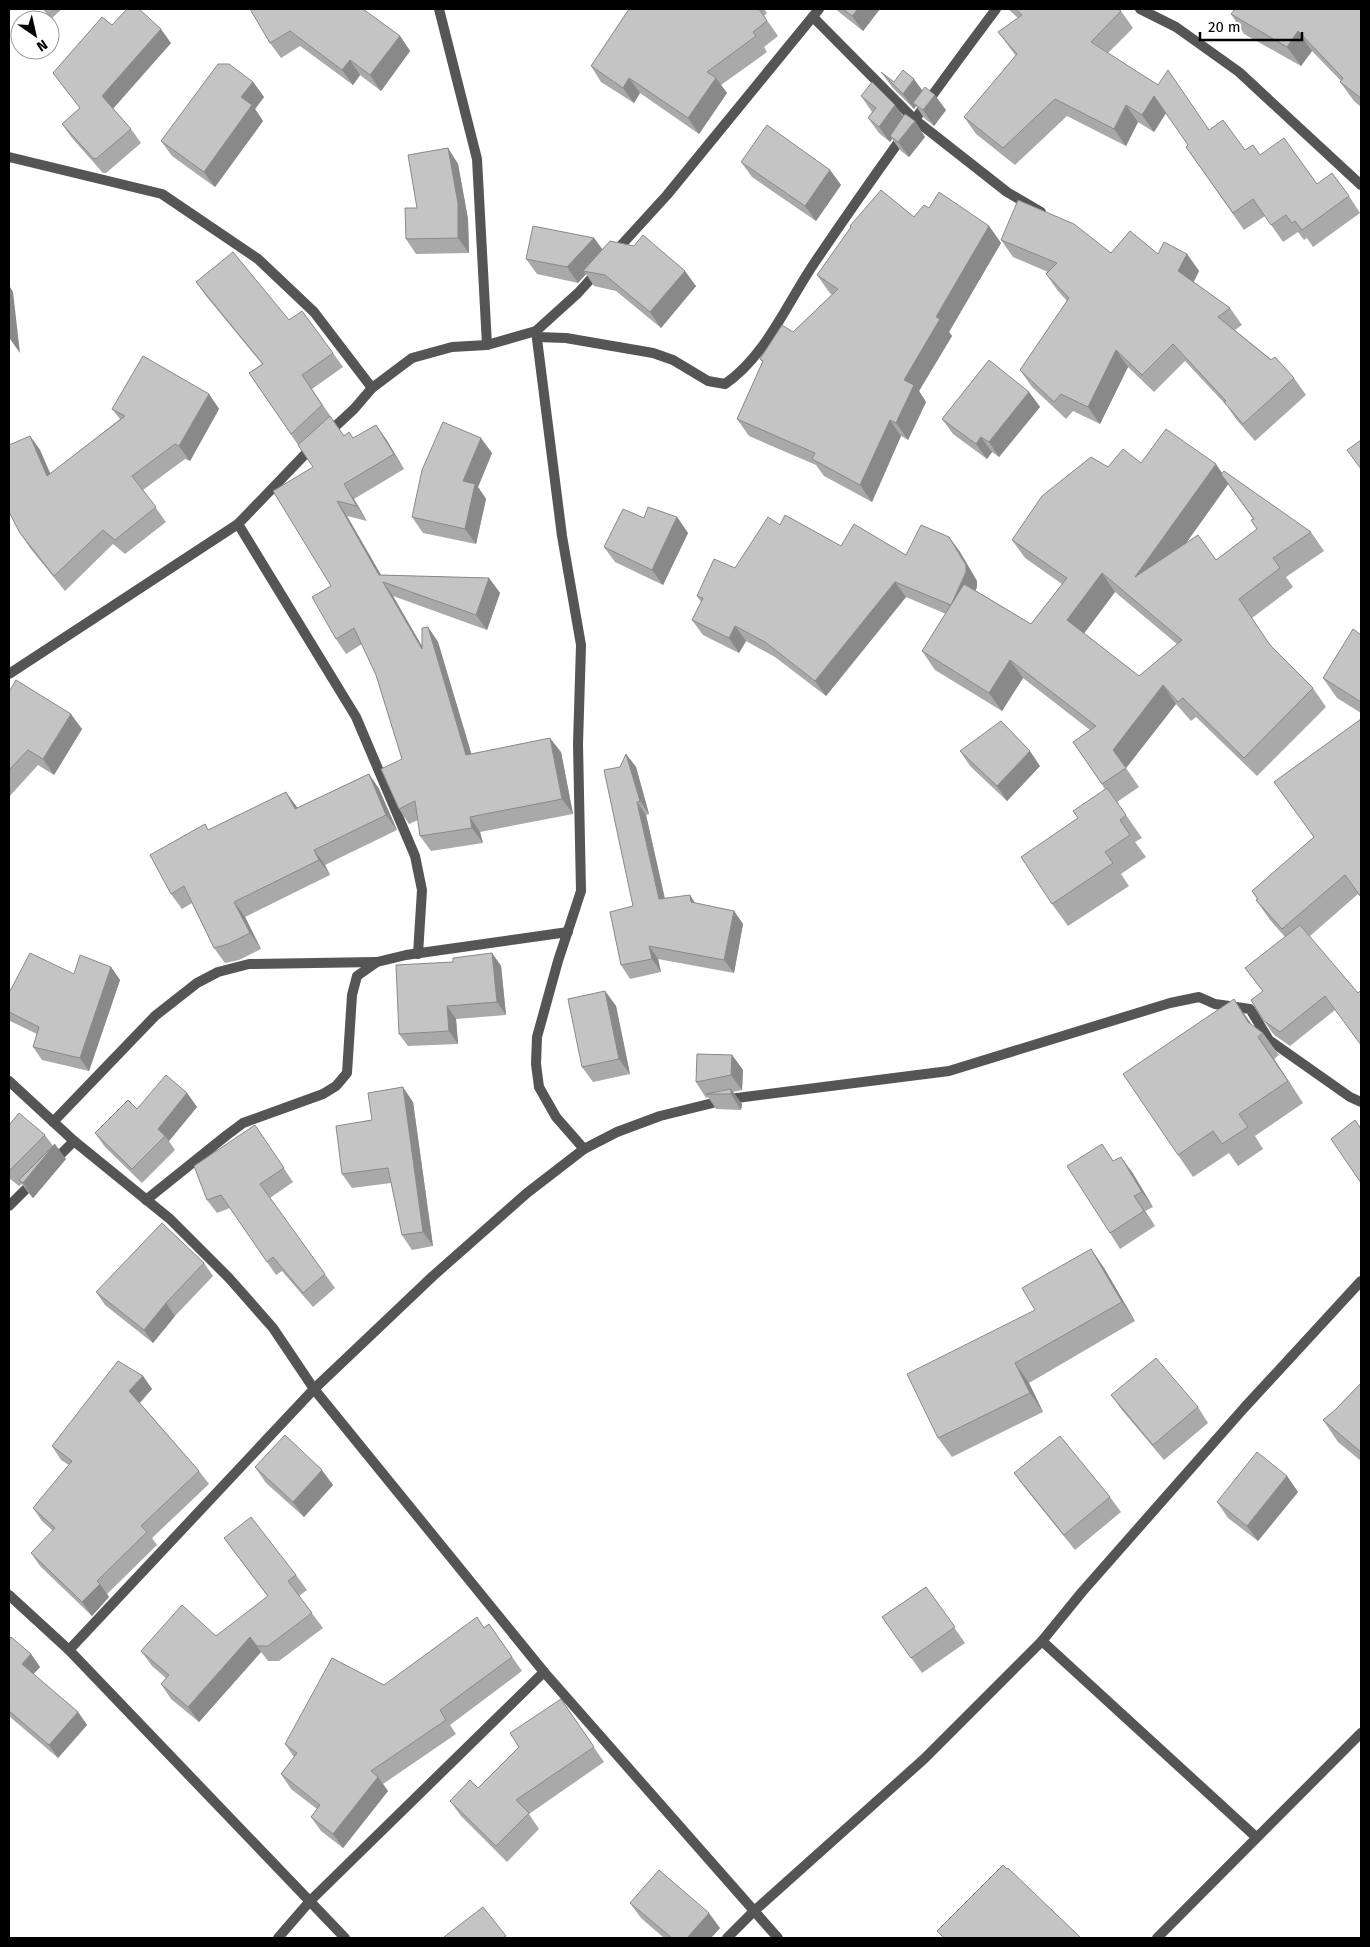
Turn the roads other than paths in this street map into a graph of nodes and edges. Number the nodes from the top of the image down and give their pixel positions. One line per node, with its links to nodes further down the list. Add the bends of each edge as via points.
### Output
1 (439, 9): 10 (street, via 477,159)
2 (996, 9): 5 (street)
3 (1140, 9): 7 (street, via 1176,28 1239,72)
4 (816, 13): 5 (street); 9 (street, via 667,195)
5 (914, 119): 8 (street, via 1006,192); 9 (street, via 761,347 739,374 725,384 708,381 681,364 653,353)
6 (9, 157): 11 (street, via 162,194 258,259 314,312)
7 (1361, 185)
8 (1050, 216)
9 (536, 334): 10 (street); 14 (street, via 562,536 581,645 578,744 581,891)
10 (487, 345): 11 (street, via 452,347 412,358)
11 (372, 388): 12 (street)
12 (238, 524): 13 (street); 15 (street, via 356,717 415,856 422,890)
13 (9, 674)
14 (568, 932): 15 (street); 21 (street, via 537,1037 536,1064 540,1087 552,1109)
15 (418, 954): 16 (street)
16 (376, 962): 19 (street, via 249,964 218,972 197,982 154,1016); 22 (street, via 357,976 352,995 347,1073 336,1086 243,1124)
17 (9, 1081): 19 (street)
18 (1361, 1102): 21 (street, via 1269,1040 1250,1009 1215,1004 1199,997 949,1071 729,1099 660,1116)
19 (53, 1122): 20 (street)
20 (74, 1141): 22 (street); 23 (street)
21 (584, 1148): 25 (street, via 527,1193 433,1276)
22 (146, 1200): 25 (street, via 170,1219 235,1285 273,1328)
23 (9, 1206)
24 (1361, 1281): 27 (street, via 1244,1408)
25 (314, 1389): 28 (street); 29 (street)
26 (9, 1595): 28 (street)
27 (1042, 1641): 31 (street); 33 (street, via 924,1759)
28 (69, 1650): 32 (street)
29 (544, 1672): 32 (street); 33 (street)
30 (1361, 1733): 31 (street)
31 (1256, 1837): 38 (street)
32 (310, 1901): 34 (street); 35 (street)
33 (754, 1912): 36 (street); 37 (street)
34 (278, 1938)
35 (345, 1938)
36 (727, 1938)
37 (778, 1938)
38 (1157, 1938)

